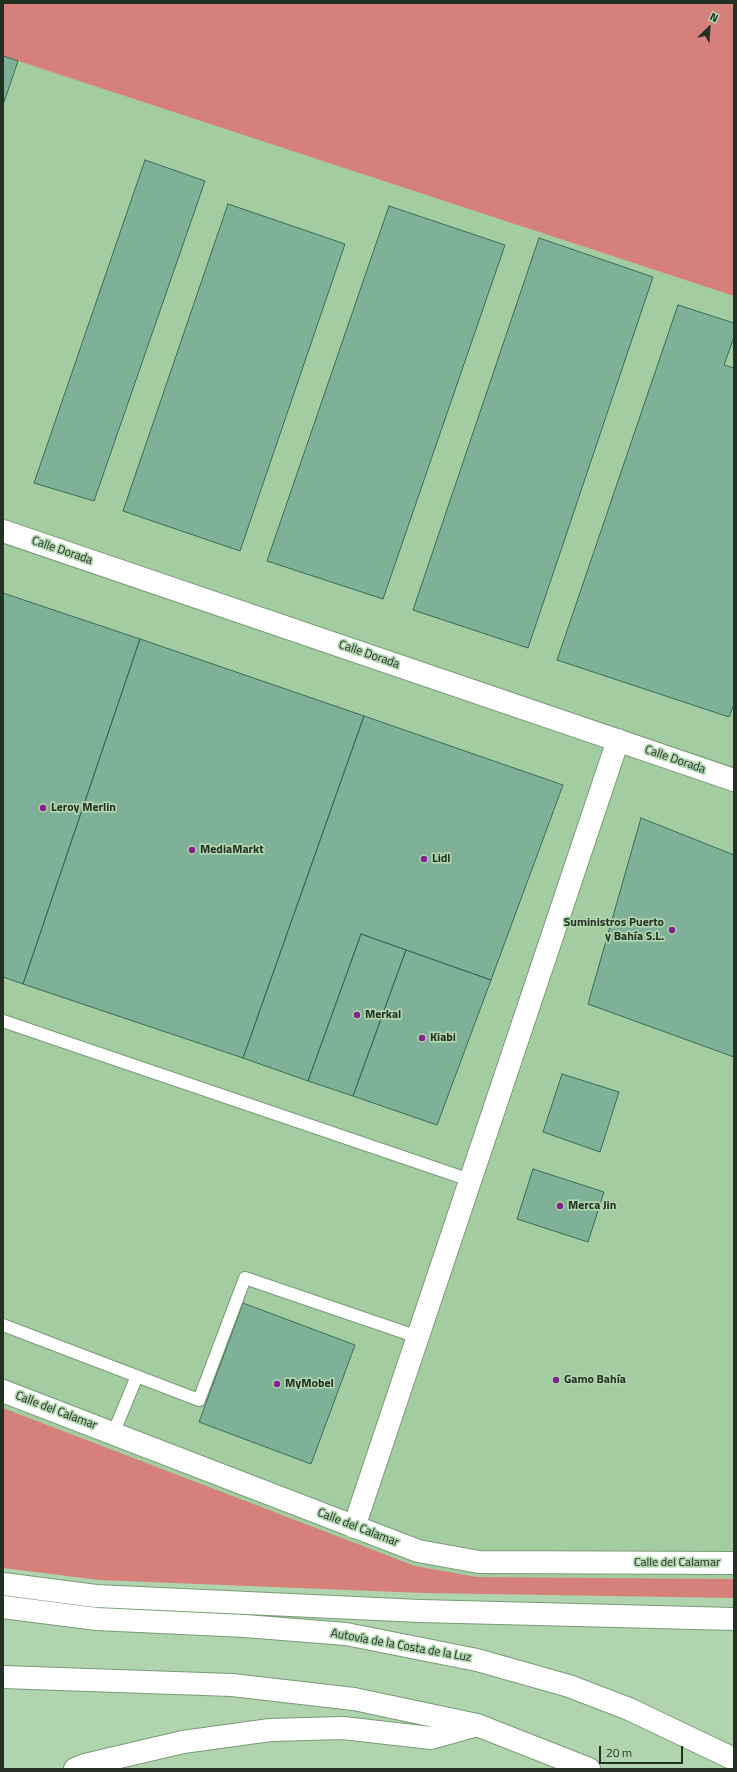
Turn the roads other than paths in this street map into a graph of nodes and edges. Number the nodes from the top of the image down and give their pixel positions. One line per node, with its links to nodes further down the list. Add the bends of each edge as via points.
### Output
1 (3, 531): 2 (main road, Calle Dorada)
2 (618, 740): 3 (main road, Calle Dorada); 5 (main road)
3 (734, 780)
4 (3, 1021): 5 (lane)
5 (470, 1180): 7 (main road)
6 (3, 1325): 8 (lane)
7 (418, 1337): 8 (lane, via 245,1278 199,1400); 11 (main road)
8 (137, 1376): 10 (lane)
9 (3, 1391): 10 (main road, Calle del Calamar)
10 (113, 1434): 11 (main road, Calle del Calamar)
11 (354, 1527): 12 (main road, Calle del Calamar, via 418,1551 478,1562)
12 (734, 1563)
13 (3, 1584): 15 (main road, via 96,1596 420,1611)
14 (3, 1607): 18 (main road, Autovía de la Costa de la Luz, via 97,1618 346,1634 477,1660 569,1686 630,1709)
15 (734, 1620)
16 (3, 1677): 17 (main road, via 232,1685 354,1699)
17 (477, 1725): 19 (main road, via 431,1738 343,1728 270,1730 183,1742); 20 (main road)
18 (734, 1759)
19 (75, 1769)
20 (589, 1769)

